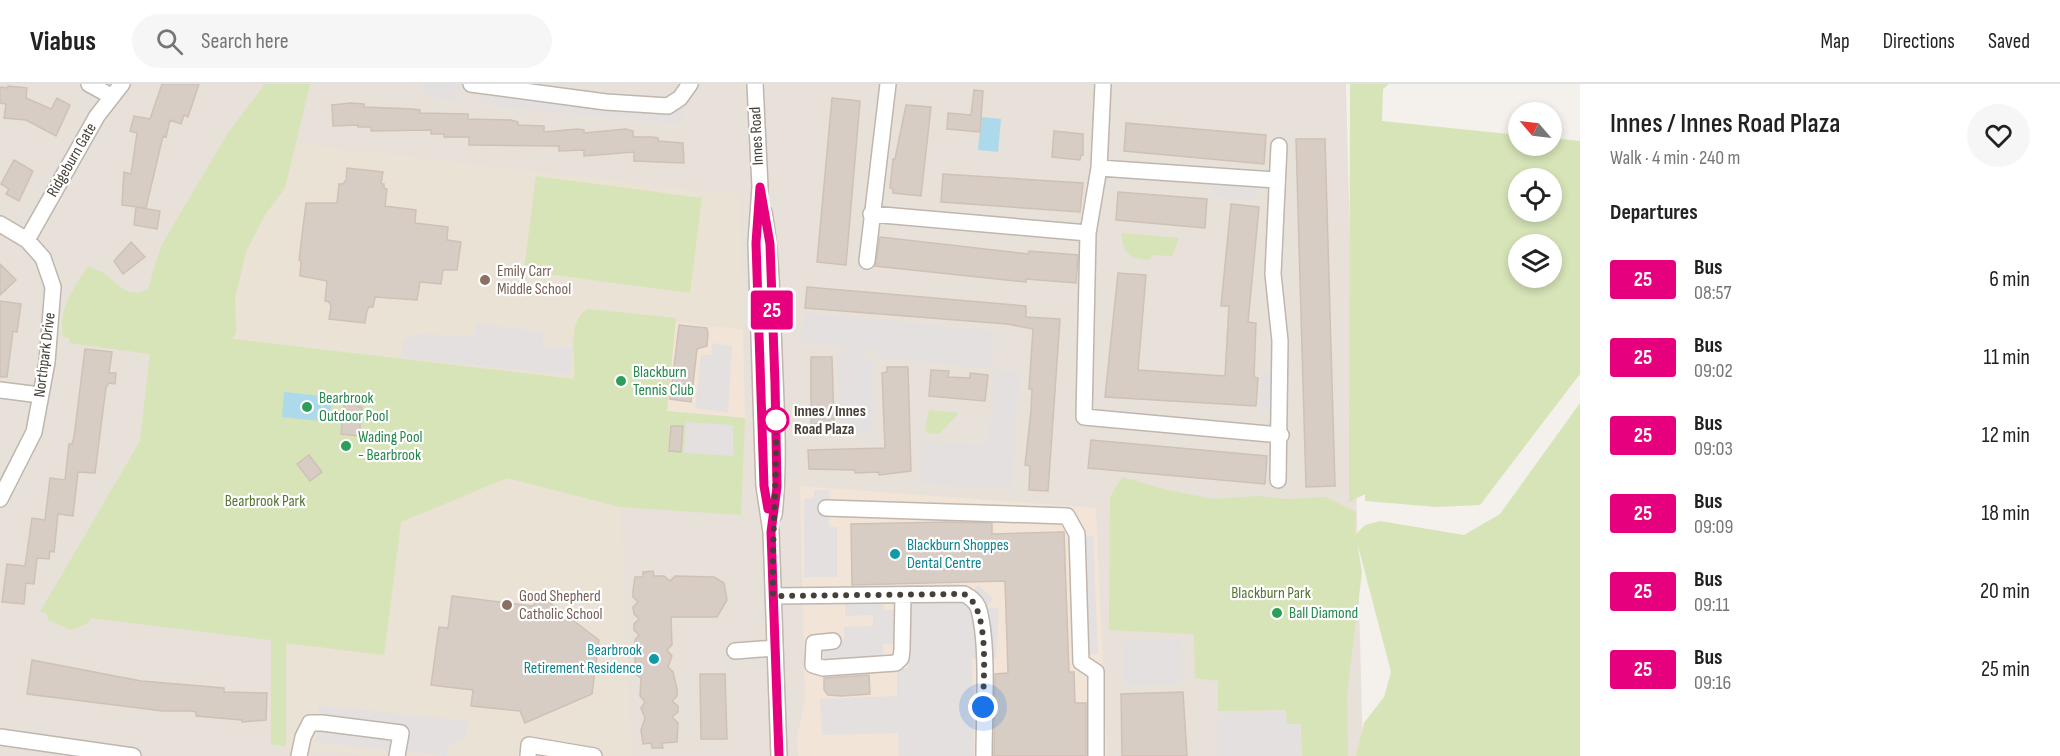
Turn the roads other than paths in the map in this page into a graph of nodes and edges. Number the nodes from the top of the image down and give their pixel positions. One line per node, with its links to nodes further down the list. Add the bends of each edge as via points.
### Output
1 (89, 84): 8 (street)
2 (122, 84): 8 (street, Ridgeburn Gate)
3 (471, 84): 4 (street, via 668,106)
4 (690, 84)
5 (755, 84): 24 (street, Innes Road, via 764,486 771,532)
6 (888, 84): 12 (street)
7 (1103, 84): 10 (street)
8 (111, 96): 15 (street, Ridgeburn Gate)
9 (1279, 146): 11 (street)
10 (1099, 168): 11 (street); 14 (street)
11 (1277, 180): 19 (street, via 1273,274 1280,342)
12 (871, 214): 14 (street); 16 (street)
13 (0, 224): 15 (street, Northpark Drive)
14 (1088, 233): 19 (street, via 1084,417)
15 (27, 240): 18 (street, Northpark Drive, via 43,258 52,287 47,362)
16 (867, 261)
17 (0, 390): 18 (street)
18 (40, 395): 21 (street, Northpark Drive, via 34,432)
19 (1281, 435): 20 (street)
20 (1278, 480)
21 (0, 500)
22 (826, 508): 36 (street, via 1067,516 1077,534 1081,662 1096,672)
23 (903, 595): 24 (street); 25 (street, via 902,649 896,663 813,666 814,643); 35 (street, via 964,594 977,605 983,633)
24 (773, 596): 26 (street, Innes Road)
25 (833, 641)
26 (775, 648): 27 (street); 34 (street, Innes Road)
27 (735, 651)
28 (0, 737): 29 (street)
29 (133, 756)
30 (299, 756): 31 (street, via 310,723 322,723 401,733)
31 (397, 756)
32 (528, 756): 33 (street, via 529,745)
33 (594, 756)
34 (779, 756)
35 (984, 756)
36 (1096, 756)

